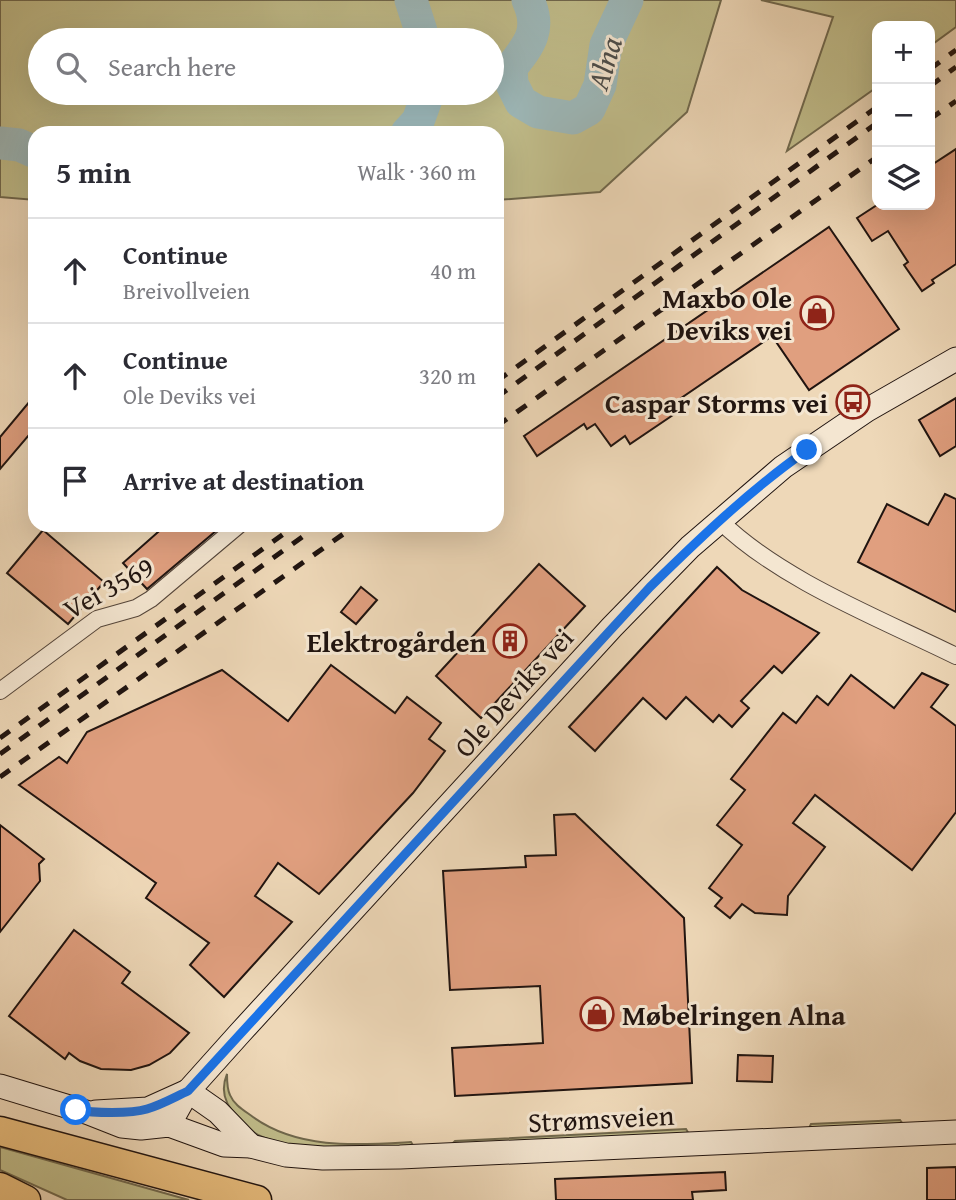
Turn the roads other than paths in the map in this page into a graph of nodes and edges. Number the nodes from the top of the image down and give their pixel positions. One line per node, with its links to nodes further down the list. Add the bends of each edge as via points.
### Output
1 (956, 359): 2 (street, Ole Deviks vei, via 827,436)
2 (719, 520): 4 (street, via 749,548 833,596); 7 (street, Ole Deviks vei, via 622,617)
3 (231, 532): 5 (street, Vei 3569, via 151,599 97,619)
4 (956, 656)
5 (0, 691)
6 (0, 1086): 8 (street)
7 (188, 1091): 8 (street, via 148,1109); 9 (street, Ole Deviks vei); 12 (street, via 218,1112)
8 (89, 1113): 9 (street, via 122,1126)
9 (169, 1125): 12 (street, Strømsveien, via 224,1144)
10 (0, 1131): 15 (highway)
11 (956, 1132): 12 (street, Strømsveien, via 400,1157 323,1158)
12 (251, 1146)
13 (0, 1187): 14 (highway)
14 (26, 1200)
15 (257, 1200)

